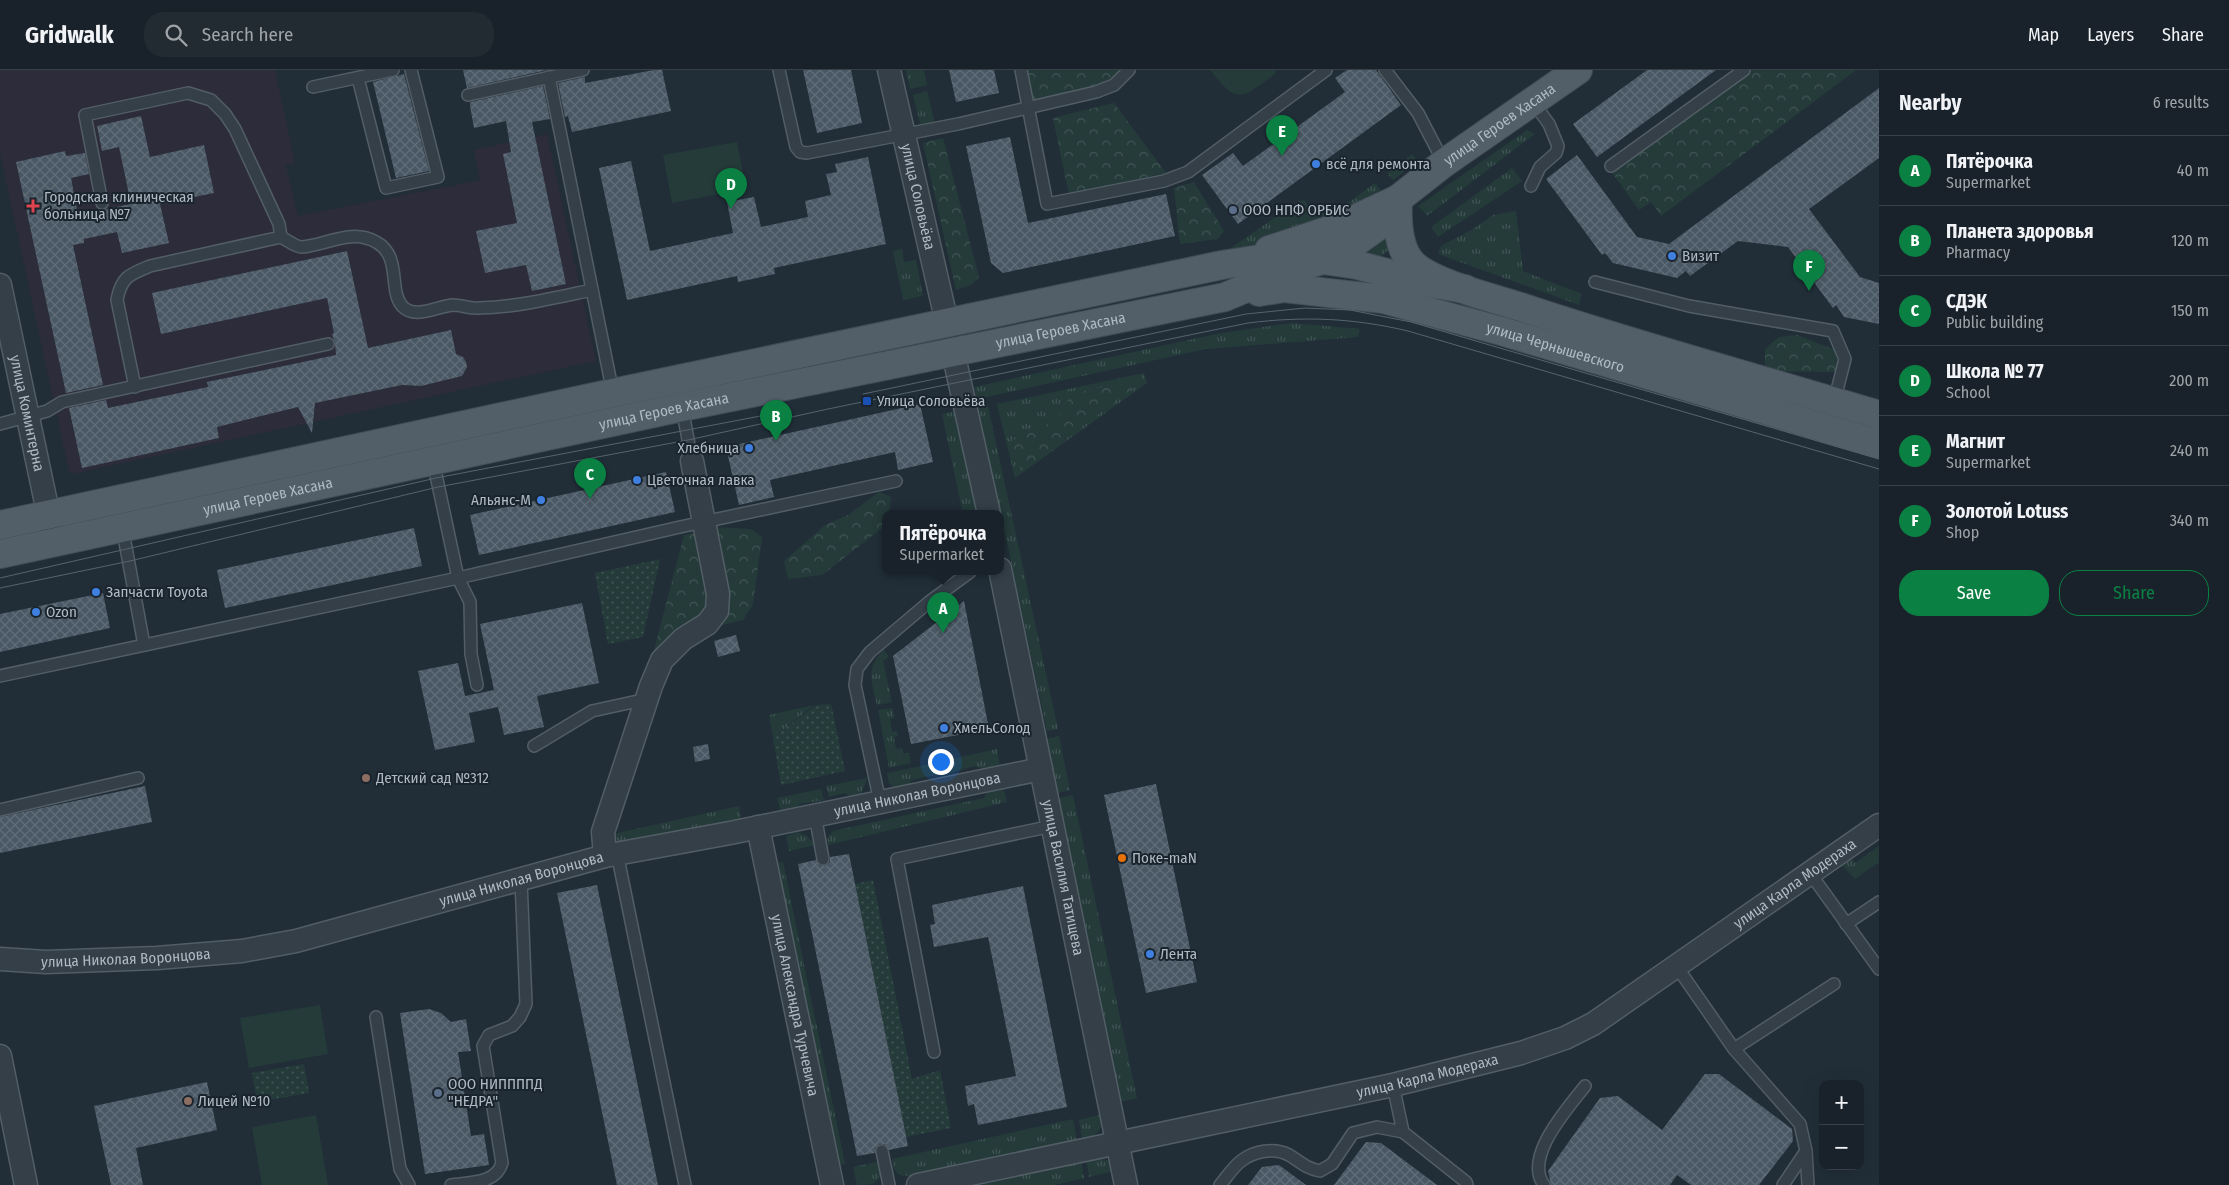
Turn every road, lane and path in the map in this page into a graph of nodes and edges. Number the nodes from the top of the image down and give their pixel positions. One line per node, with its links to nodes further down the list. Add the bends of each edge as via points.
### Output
1 (393, 70): 13 (lane)
2 (411, 70): 13 (lane, via 438,177 386,188)
3 (583, 70): 12 (lane)
4 (779, 70): 18 (lane, via 796,147 800,152)
5 (889, 70): 18 (street, улица Соловьёва)
6 (1021, 70): 17 (lane)
7 (1129, 70): 17 (lane, via 1114,85)
8 (1326, 70): 17 (lane, via 1188,172 1164,182 1047,204)
9 (1385, 70): 19 (lane, via 1418,113)
10 (1578, 70): 16 (main road, улица Героев Хасана)
11 (1744, 70): 20 (lane)
12 (549, 77): 15 (lane); 30 (lane)
13 (358, 78): 14 (lane)
14 (313, 87)
15 (468, 95)
16 (1533, 102): 19 (main road, улица Героев Хасана); 21 (lane, via 1549,124 1558,146 1556,153 1540,167)
17 (1029, 109): 18 (lane)
18 (903, 134): 32 (street, улица Соловьёва)
19 (1444, 163): 22 (main road, улица Героев Хасана)
20 (1611, 166)
21 (1532, 186)
22 (1398, 199): 25 (main road, улица Героев Хасана, via 1381,224); 26 (main road, улица Героев Хасана, via 1336,228); 29 (main road, улица Чернышевского, via 1397,222 1405,253 1413,265)
23 (102, 203): 24 (lane, via 86,115 188,93 211,100 235,129 279,224)
24 (281, 237): 30 (lane, via 300,247 344,237 376,241 391,260 401,305 417,312 454,305 479,308 534,303); 35 (lane, via 150,266 130,274 119,286 117,300)
25 (1323, 260): 26 (main road, улица Героев Хасана, via 1279,256); 29 (main road, улица Чернышевского); 31 (main road, улица Героев Хасана, via 1294,268)
26 (1222, 265): 32 (main road, улица Героев Хасана)
27 (1595, 282): 37 (lane, via 1689,306 1832,331 1845,359)
28 (0, 285): 40 (street, улица Коминтерна)
29 (1465, 289): 37 (main road, улица Чернышевского, via 1625,342)
30 (592, 290): 36 (lane)
31 (1225, 297): 34 (main road, улица Героев Хасана); 42 (main road, улица Чернышевского, via 1284,288 1383,299)
32 (947, 322): 36 (main road, улица Героев Хасана)
33 (328, 344): 35 (lane)
34 (953, 352): 38 (main road, улица Героев Хасана); 46 (street)
35 (135, 386): 40 (lane, via 62,402 47,411)
36 (613, 393): 47 (main road, улица Героев Хасана)
37 (1834, 402): 39 (main road, улица Чернышевского)
38 (682, 407): 43 (main road, улица Героев Хасана); 44 (lane)
39 (1879, 415)
40 (27, 416): 41 (lane); 47 (street, улица Коминтерна)
41 (0, 424)
42 (1879, 444)
43 (433, 461): 50 (main road, улица Героев Хасана); 55 (lane)
44 (692, 461): 48 (street)
45 (896, 481): 48 (lane)
46 (988, 510)
47 (48, 514): 49 (main road, улица Героев Хасана); 51 (street, улица Коминтерна)
48 (705, 522): 55 (lane); 59 (street, via 718,594 716,611 707,624 683,639 662,660)
49 (0, 525)
50 (122, 526): 51 (main road, улица Героев Хасана); 56 (lane)
51 (54, 542): 52 (main road, улица Героев Хасана)
52 (0, 554)
53 (966, 575): 63 (lane, via 870,652 857,669 855,685)
54 (1001, 575): 61 (street, улица Василия Татищева)
55 (458, 578): 56 (lane); 58 (lane, via 470,602 471,654)
56 (144, 645): 57 (lane)
57 (0, 676)
58 (477, 685)
59 (647, 699): 60 (lane, via 592,711); 69 (street, via 603,832)
60 (534, 746)
61 (1041, 769): 63 (street, улица Николая Воронцова); 67 (street, улица Василия Татищева)
62 (138, 778): 64 (lane)
63 (880, 802): 65 (street, улица Николая Воронцова)
64 (0, 810)
65 (815, 815): 68 (street, улица Николая Воронцова); 70 (lane)
66 (1879, 825): 71 (street, улица Карла Модераха)
67 (1052, 826): 81 (lane, via 897,859); 87 (street, улица Василия Татищева)
68 (758, 827): 69 (street, улица Николая Воронцова); 95 (street, улица Александра Турчевича)
69 (611, 855): 72 (street, улица Николая Воронцова); 94 (lane)
70 (823, 859)
71 (1810, 873): 74 (lane); 76 (street, улица Карла Модераха)
72 (522, 880): 75 (street, улица Николая Воронцова, via 296,942 242,951 139,959 46,962); 90 (lane, via 526,1004 512,1026 490,1035 483,1046 502,1163)
73 (1879, 902): 74 (lane)
74 (1846, 924): 77 (lane)
75 (0, 959)
76 (1677, 967): 80 (lane); 83 (street, улица Карла Модераха, via 1593,1024 1565,1038)
77 (1879, 969)
78 (1834, 984): 80 (lane)
79 (376, 1017): 92 (lane, via 400,1169)
80 (1734, 1049): 89 (lane, via 1800,1124)
81 (934, 1052)
82 (0, 1056): 85 (street)
83 (1392, 1085): 86 (lane); 87 (street, улица Карла Модераха)
84 (1585, 1086): 101 (lane, via 1547,1137 1538,1161)
85 (4, 1091): 91 (street)
86 (1403, 1132): 99 (lane, via 1377,1127 1353,1133 1332,1164 1320,1171 1306,1168 1277,1150 1259,1153 1240,1161); 100 (lane)
87 (1117, 1142): 97 (street, улица Карла Модераха); 98 (street, улица Василия Татищева)
88 (882, 1151): 96 (lane)
89 (1806, 1151): 102 (lane); 103 (lane)
90 (493, 1182): 93 (lane)
91 (26, 1185)
92 (409, 1185)
93 (451, 1185)
94 (685, 1185)
95 (832, 1185)
96 (889, 1185)
97 (918, 1185)
98 (1126, 1185)
99 (1220, 1185)
100 (1467, 1185)
101 (1544, 1185)
102 (1783, 1185)
103 (1808, 1185)

